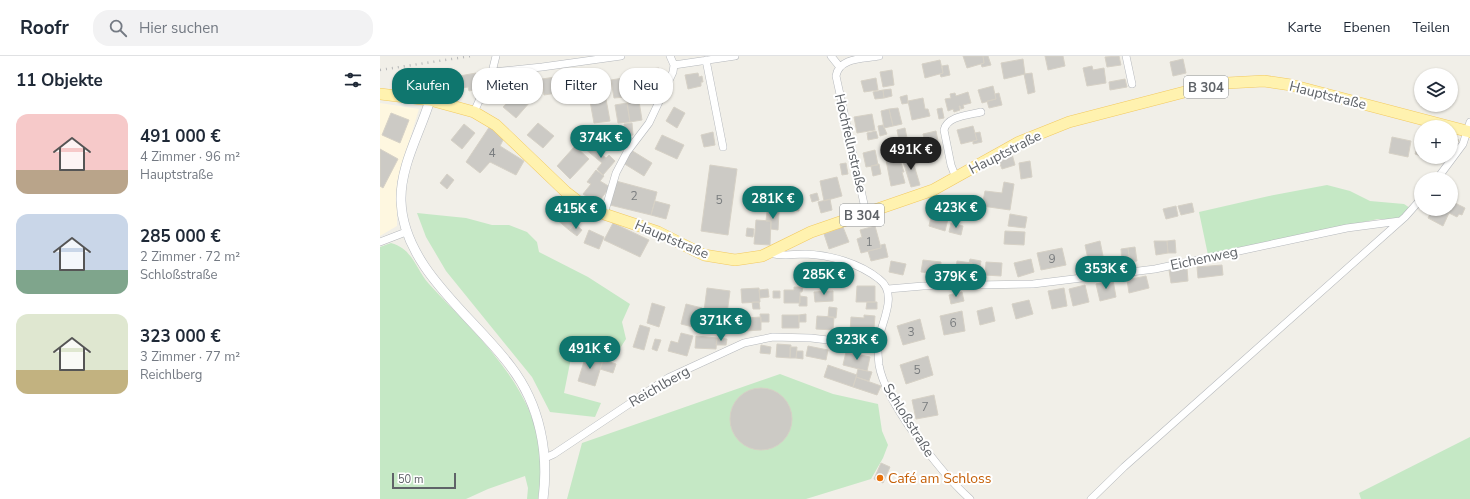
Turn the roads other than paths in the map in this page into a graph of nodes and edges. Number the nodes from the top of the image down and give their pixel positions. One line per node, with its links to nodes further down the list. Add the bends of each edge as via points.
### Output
1 (496, 56): 11 (street)
2 (622, 56): 12 (street)
3 (670, 56): 9 (street)
4 (735, 56): 8 (street)
5 (831, 56): 10 (street)
6 (879, 56): 10 (street, via 844,62)
7 (1126, 56): 13 (street)
8 (706, 60): 9 (street); 22 (street)
9 (674, 65): 27 (street, via 649,123 627,152 616,173)
10 (839, 66): 26 (street, Hochfellnstraße, via 836,76)
11 (493, 68)
12 (542, 68)
13 (1132, 84)
14 (380, 94): 15 (main road, Hauptstraße / B 304)
15 (392, 95)
16 (429, 104): 29 (main road, via 403,179 401,201)
17 (445, 104): 19 (main road, Hauptstraße / B 304)
18 (478, 104): 19 (street)
19 (474, 112): 27 (main road, Hauptstraße / B 304, via 496,125 575,200)
20 (981, 112): 24 (street, via 950,120 944,126)
21 (1469, 128): 23 (street, via 1463,144); 24 (main road, Hauptstraße / B 304, via 1291,85 1264,81 1237,82 1196,89 1069,122 1019,142)
22 (723, 147)
23 (1442, 172)
24 (956, 178): 26 (main road, Hauptstraße / B 304)
25 (1414, 208): 28 (street)
26 (866, 213): 31 (main road, Hauptstraße / B 304, via 811,232)
27 (604, 214): 31 (main road, Hauptstraße / B 304, via 648,228 713,257 744,260)
28 (1400, 221): 32 (street, Eichenweg, via 1347,228 1155,269 1033,284); 37 (street)
29 (406, 232): 30 (street); 34 (main road, via 428,271 507,362 520,381 535,414)
30 (380, 242)
31 (769, 253): 32 (street, via 780,256 824,256 867,271)
32 (888, 289): 33 (street, Schloßstraße, via 888,304)
33 (878, 346): 34 (street, Reichlberg, via 811,338 773,337 744,343 668,378); 36 (street, Schloßstraße, via 884,383 894,400 936,463)
34 (545, 458): 35 (main road)
35 (543, 499)
36 (970, 499)
37 (1091, 499)

